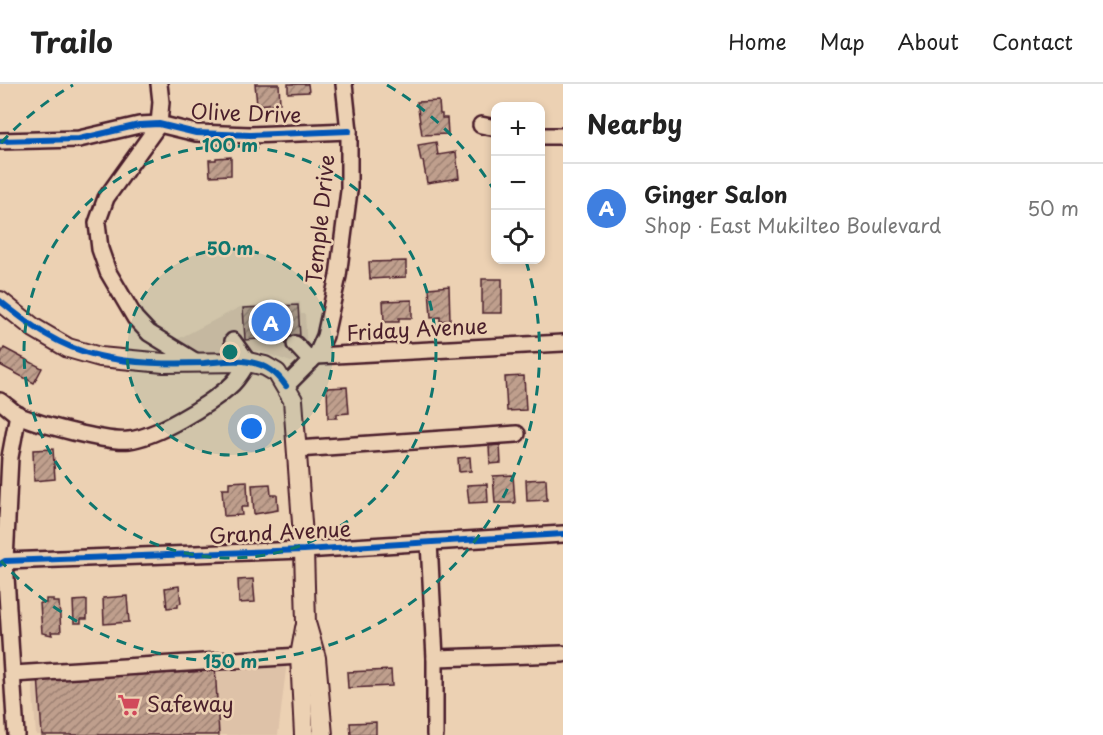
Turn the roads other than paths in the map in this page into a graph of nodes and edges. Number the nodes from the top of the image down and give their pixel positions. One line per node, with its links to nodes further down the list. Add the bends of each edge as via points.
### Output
1 (159, 84): 3 (street)
2 (344, 84): 4 (street, Temple Drive)
3 (159, 124): 4 (street, Olive Drive, via 196,133 250,135); 7 (street, Olive Drive, via 139,124 79,139); 14 (street, via 106,198 97,223 100,249 108,272 135,318 149,333)
4 (349, 131): 12 (street, Temple Drive, via 345,236 325,336)
5 (545, 136): 6 (street)
6 (563, 136)
7 (0, 141)
8 (0, 301): 14 (main road, via 68,348 126,360)
9 (233, 341): 13 (street)
10 (295, 344): 12 (street)
11 (563, 344): 12 (street, Friday Avenue)
12 (313, 359): 15 (street)
13 (248, 362): 14 (main road); 15 (main road, via 277,373); 17 (street, via 231,386 183,418 156,433 128,441 91,436)
14 (198, 363)
15 (286, 386): 19 (main road, via 293,400)
16 (0, 401): 17 (street)
17 (18, 414): 23 (street, via 10,457)
18 (517, 434): 19 (street)
19 (297, 449): 22 (main road)
20 (563, 534): 21 (street, Grand Avenue)
21 (429, 542): 22 (street, Grand Avenue); 27 (street)
22 (304, 550): 23 (street, Grand Avenue); 24 (main road)
23 (2, 563): 28 (street)
24 (306, 623): 26 (main road); 31 (main road, via 316,658)
25 (563, 654): 27 (street)
26 (300, 656): 28 (street); 30 (main road)
27 (435, 658): 32 (street)
28 (13, 674): 29 (street)
29 (16, 735)
30 (304, 735)
31 (323, 735)
32 (435, 735)

